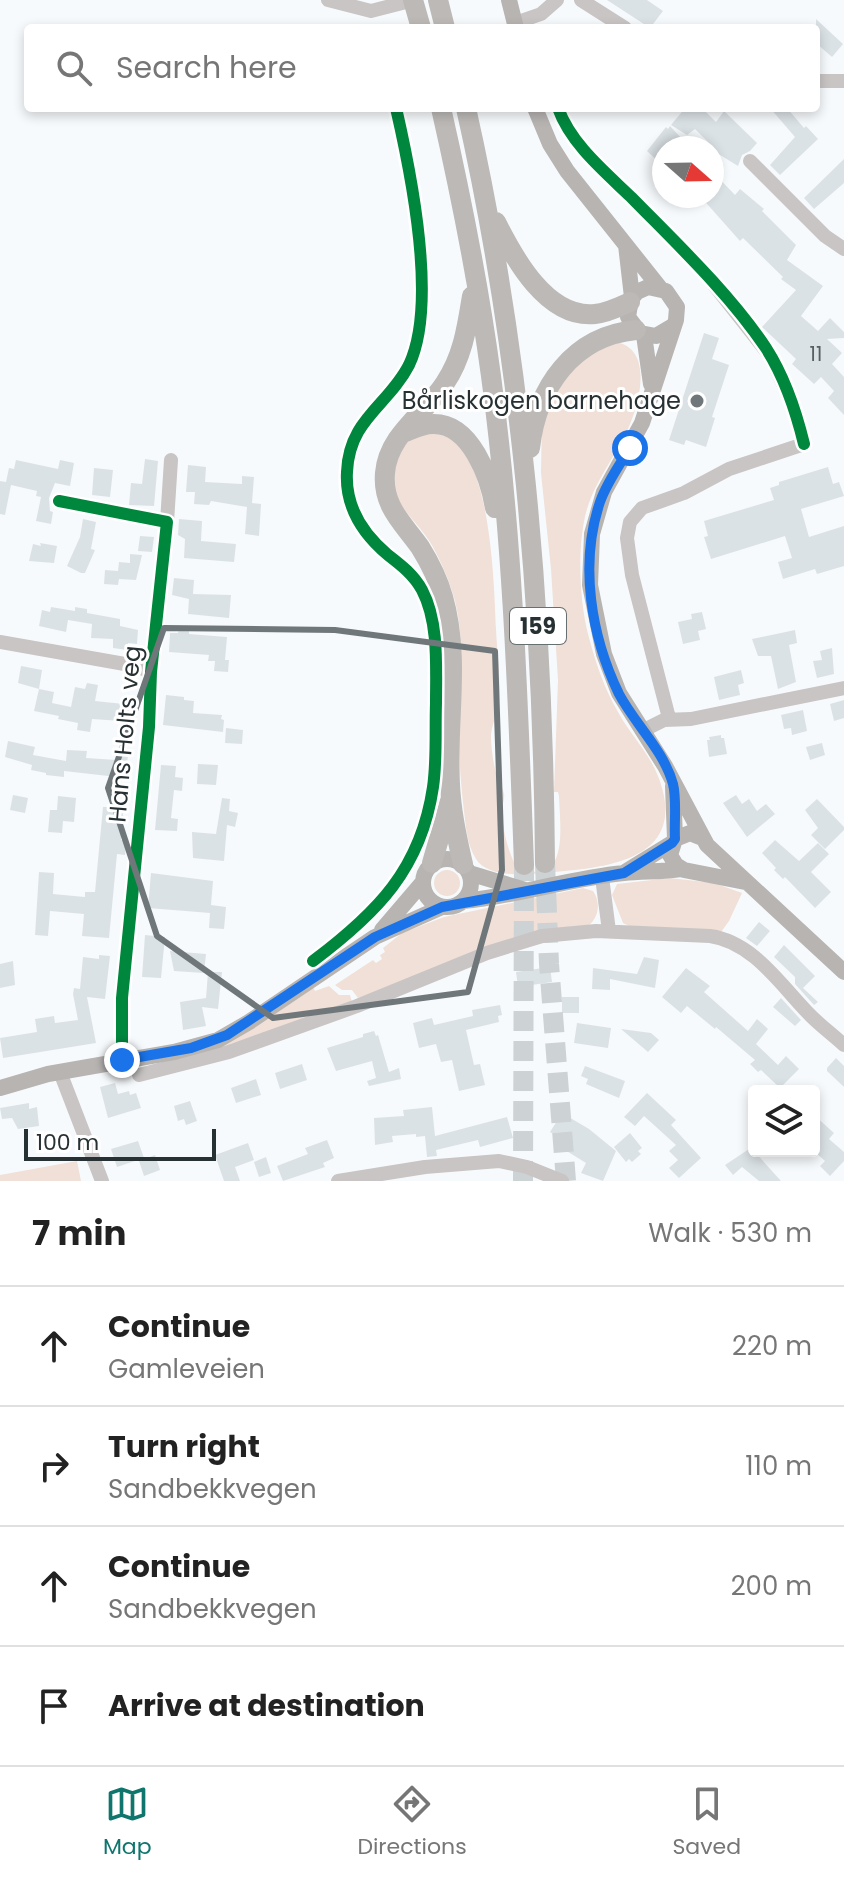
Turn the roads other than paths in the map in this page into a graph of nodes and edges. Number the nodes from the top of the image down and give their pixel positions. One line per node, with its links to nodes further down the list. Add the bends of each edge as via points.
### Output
1 (328, 0): 2 (street, via 361,10)
2 (414, 0): 8 (highway)
3 (438, 0): 9 (highway)
4 (509, 0): 10 (main road)
5 (557, 0): 7 (street)
6 (581, 0): 11 (street)
7 (534, 23)
8 (420, 24)
9 (444, 24)
10 (515, 24)
11 (619, 24)
12 (820, 81): 13 (street)
13 (844, 81)
14 (442, 112): 21 (highway, 159)
15 (467, 112): 18 (highway, 159)
16 (537, 112): 19 (main road, via 558,158)
17 (750, 161): 20 (street)
18 (487, 205): 24 (highway, via 524,269 555,302 576,313 596,314); 30 (highway, 159)
19 (626, 245): 23 (main road); 24 (main road)
20 (844, 249)
21 (475, 276): 28 (highway, via 458,359 436,397); 33 (highway, 159)
22 (714, 285): 37 (street, via 771,357 804,444 729,469 633,516 629,559)
23 (660, 288): 24 (main road, via 642,289); 25 (main road, via 675,301)
24 (631, 299): 26 (main road, via 628,317)
25 (673, 326): 26 (main road, via 663,334); 27 (main road)
26 (640, 332): 27 (main road); 30 (highway, via 597,339 561,367 538,410)
27 (652, 391): 38 (main road, via 636,436 600,502 589,559 601,646 619,693)
28 (403, 433): 33 (highway, via 435,424 465,439 490,487); 40 (highway, via 386,464 385,491 395,517 434,573 447,613)
29 (171, 460): 32 (street, Hans Holts veg)
30 (527, 475): 33 (highway, 159, via 538,633 534,864)
31 (59, 501): 32 (street)
32 (167, 522): 35 (street, Hans Holts veg)
33 (511, 574)
34 (0, 642): 35 (street)
35 (151, 672): 57 (street, Hans Holts veg, via 122,998)
36 (844, 688): 37 (street, via 691,719)
37 (669, 718): 38 (street)
38 (642, 731): 39 (main road)
39 (673, 786): 41 (main road); 42 (main road)
40 (451, 797): 43 (highway); 44 (highway)
41 (673, 841): 42 (main road, via 690,833); 45 (main road, via 672,860); 46 (main road)
42 (703, 841): 45 (main road, via 705,861); 49 (main road)
43 (432, 863): 44 (main road, via 448,859); 48 (main road)
44 (466, 869): 50 (main road); 51 (main road, via 471,888)
45 (686, 870): 46 (main road); 49 (main road)
46 (624, 873): 47 (main road)
47 (602, 877): 50 (main road); 53 (street)
48 (423, 882): 52 (main road, via 430,901); 54 (main road)
49 (745, 882): 55 (main road)
50 (525, 890): 51 (main road)
51 (463, 901): 52 (main road)
52 (442, 907): 54 (main road)
53 (609, 931): 56 (street, via 710,936 738,945); 59 (street, via 567,933 510,946 229,1052)
54 (375, 937): 57 (main road, via 227,1035 191,1048)
55 (844, 972)
56 (844, 1045)
57 (122, 1060): 58 (main road)
58 (60, 1072): 60 (main road); 62 (street)
59 (139, 1075)
60 (0, 1088)
61 (526, 1174): 63 (street, via 499,1161 468,1162); 64 (street)
62 (102, 1181)
63 (338, 1181)
64 (562, 1181)

